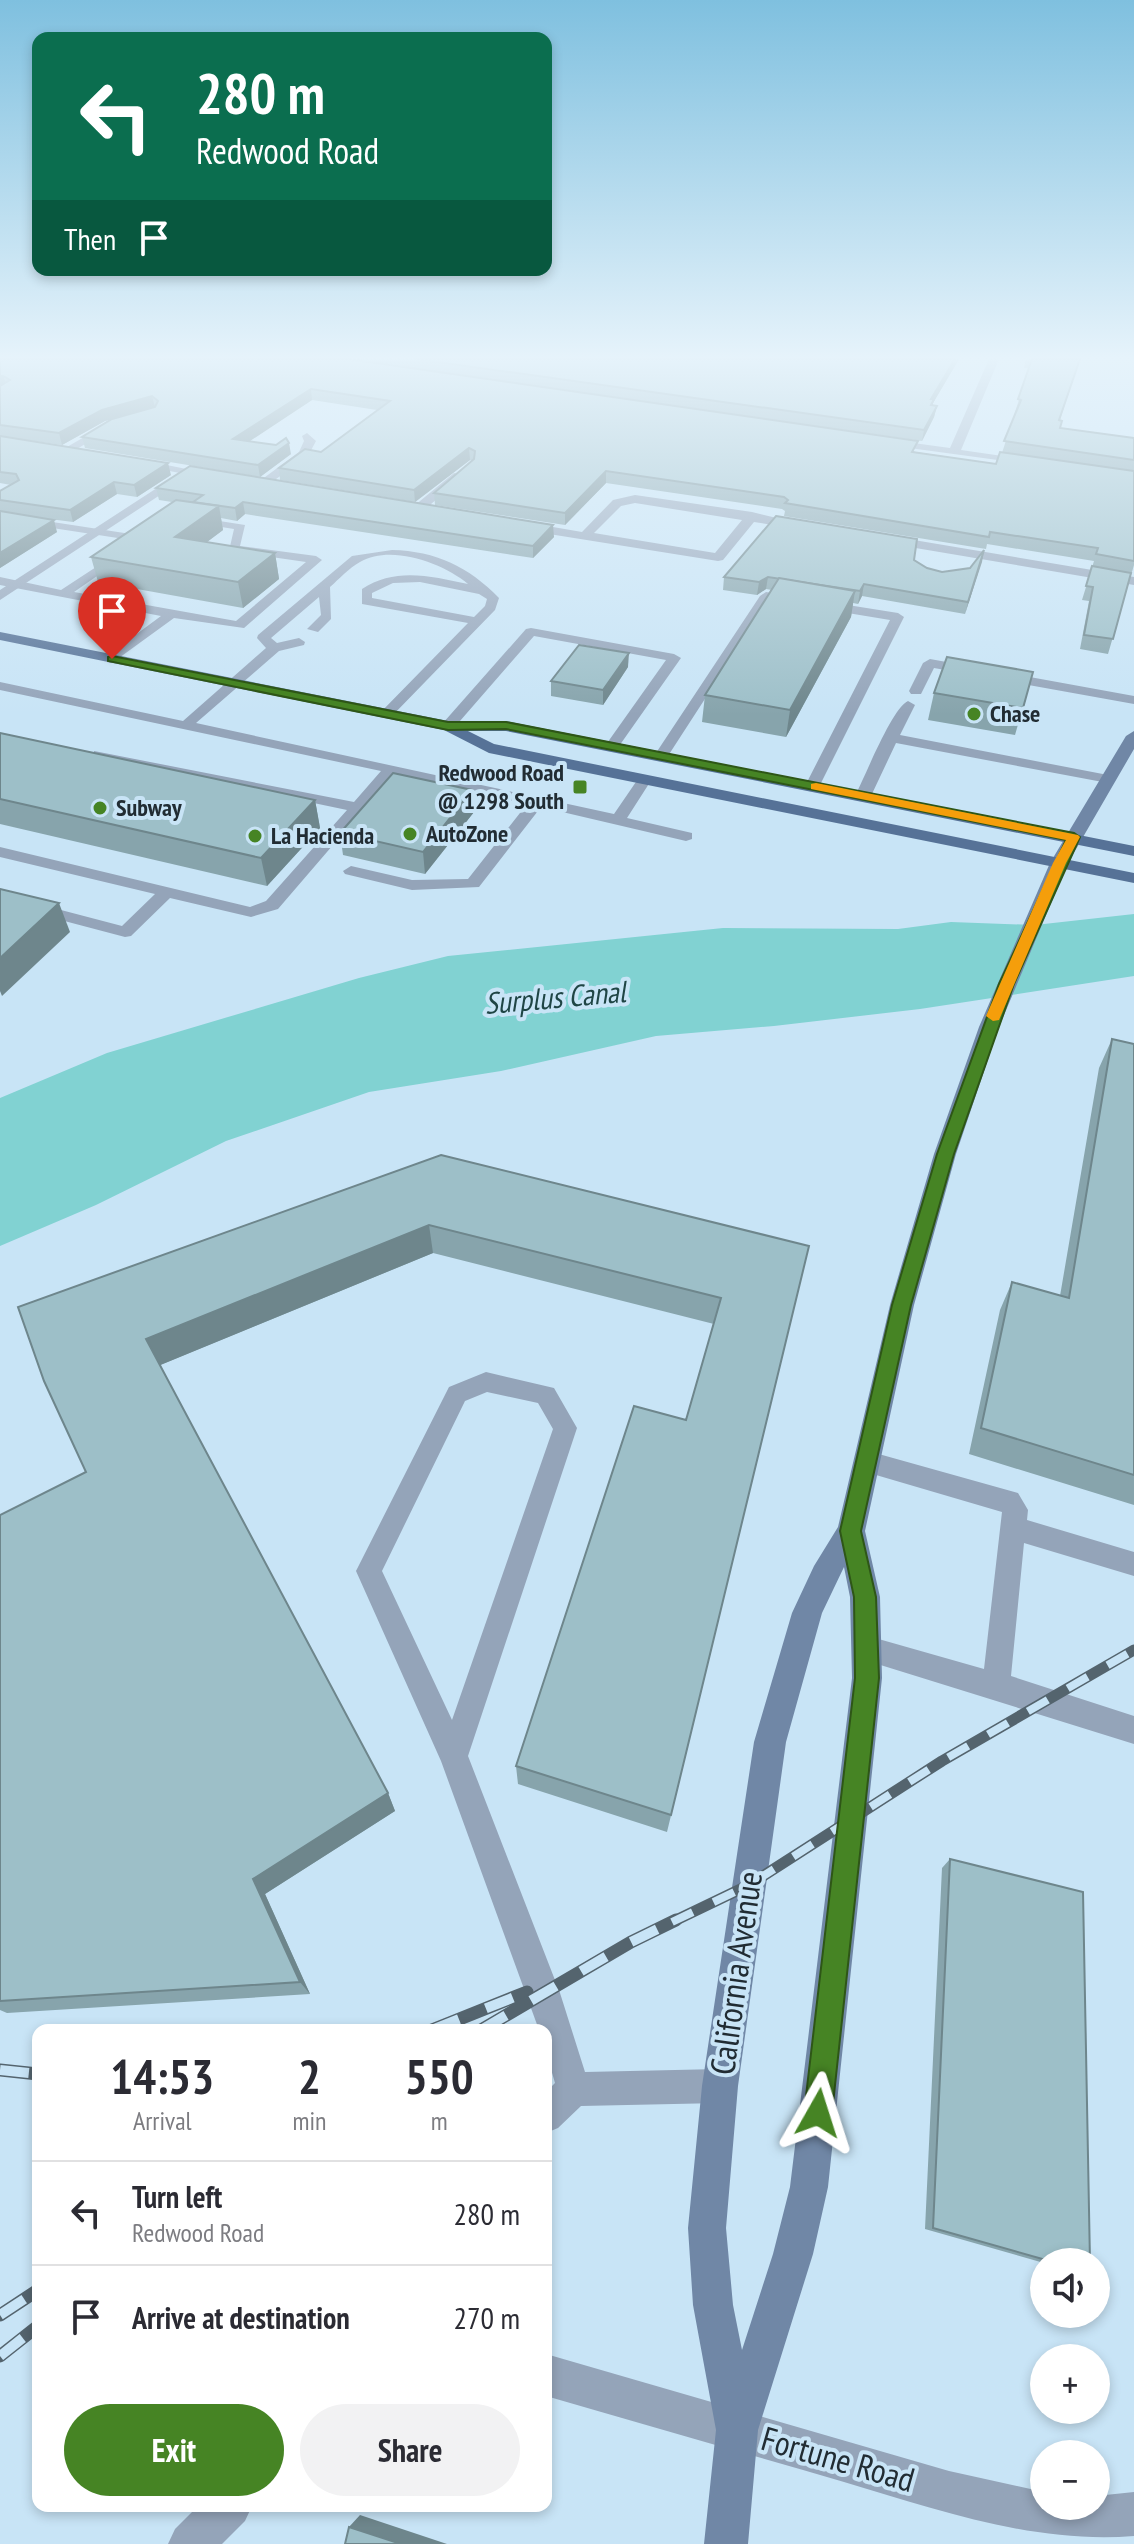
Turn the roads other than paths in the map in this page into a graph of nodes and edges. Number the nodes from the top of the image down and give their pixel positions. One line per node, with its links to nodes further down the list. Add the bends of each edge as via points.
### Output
1 (181, 478): 13 (street)
2 (272, 478): 4 (street)
3 (455, 478): 6 (street)
4 (262, 485)
5 (403, 507): 6 (street)
6 (418, 509): 7 (street)
7 (433, 512)
8 (752, 516): 12 (street); 14 (street, via 628,499 611,507); 14 (street, via 718,557)
9 (0, 517): 13 (lane)
10 (177, 517): 25 (lane, via 241,527 233,549 316,560 239,625)
11 (505, 523): 14 (street)
12 (814, 528)
13 (97, 532): 20 (street); 23 (lane, via 150,535)
14 (585, 536)
15 (870, 537): 16 (street, via 924,552)
16 (976, 555): 17 (street); 19 (street)
17 (967, 570)
18 (0, 581): 20 (lane)
19 (1134, 581)
20 (18, 584): 23 (lane); 24 (street)
21 (324, 586): 22 (lane, via 356,559 393,553 450,565); 27 (lane, via 327,616); 30 (lane, via 263,638)
22 (480, 590): 26 (lane, via 493,598); 26 (lane, via 395,577 366,592 366,601)
23 (63, 594): 25 (lane)
24 (0, 596)
25 (172, 614): 31 (lane)
26 (476, 621): 37 (lane)
27 (313, 629)
28 (0, 636): 31 (main road)
29 (299, 642): 30 (lane)
30 (274, 648): 32 (lane)
31 (112, 659): 32 (main road)
32 (234, 683): 37 (main road); 38 (lane)
33 (0, 686): 38 (lane)
34 (916, 691): 35 (lane, via 930,663)
35 (1134, 700)
36 (908, 705): 41 (lane)
37 (386, 714): 39 (main road)
38 (186, 725): 45 (lane)
39 (448, 726): 42 (main road, via 506,726); 42 (lane, via 531,632 674,658); 46 (main road, via 489,748)
40 (1134, 736): 47 (main road, California Avenue)
41 (891, 738): 47 (lane); 49 (lane)
42 (612, 746): 44 (main road)
43 (78, 750): 51 (lane)
44 (661, 756): 48 (main road); 48 (lane, via 766,596 898,617)
45 (391, 769): 50 (lane); 51 (lane)
46 (645, 779): 52 (lane); 57 (main road)
47 (1108, 779): 54 (main road, California Avenue)
48 (813, 786): 49 (main road)
49 (863, 796): 54 (main road)
50 (537, 802): 52 (lane); 58 (lane, via 473,884 412,885)
51 (357, 807): 60 (lane, via 272,905 251,912)
52 (618, 820): 53 (lane)
53 (686, 836)
54 (1074, 837): 55 (main road); 57 (main road, California Avenue)
55 (1134, 851)
56 (0, 852): 60 (lane)
57 (1059, 863): 59 (main road); 62 (main road, California Avenue, via 973,1071 945,1154 902,1305)
58 (351, 871)
59 (1134, 878)
60 (167, 892): 61 (lane, via 125,932)
61 (0, 899)
62 (868, 1462): 63 (lane, via 1009,1501 1015,1510); 64 (main road, California Avenue)
63 (1013, 1528): 65 (lane); 67 (lane)
64 (851, 1531): 66 (main road, California Avenue, via 865,1597); 70 (main road, California Avenue, via 807,1613 770,1742)
65 (1134, 1564)
66 (868, 1649): 67 (lane); 74 (main road, California Avenue, via 809,2187)
67 (996, 1687): 68 (lane)
68 (1134, 1730)
69 (454, 1756): 69 (lane, via 369,1571 457,1394 486,1382 546,1395 565,1428); 71 (lane, via 544,1993)
70 (720, 2086): 71 (lane); 74 (main road, California Avenue, via 707,2228 713,2305)
71 (574, 2089): 72 (lane)
72 (552, 2110)
73 (552, 2377): 74 (street, Fortune Road)
74 (737, 2430): 76 (street, Fortune Road, via 1033,2511 1076,2517); 78 (main road, California Avenue)
75 (224, 2512): 77 (street)
76 (1134, 2514)
77 (190, 2544)
78 (726, 2544)

